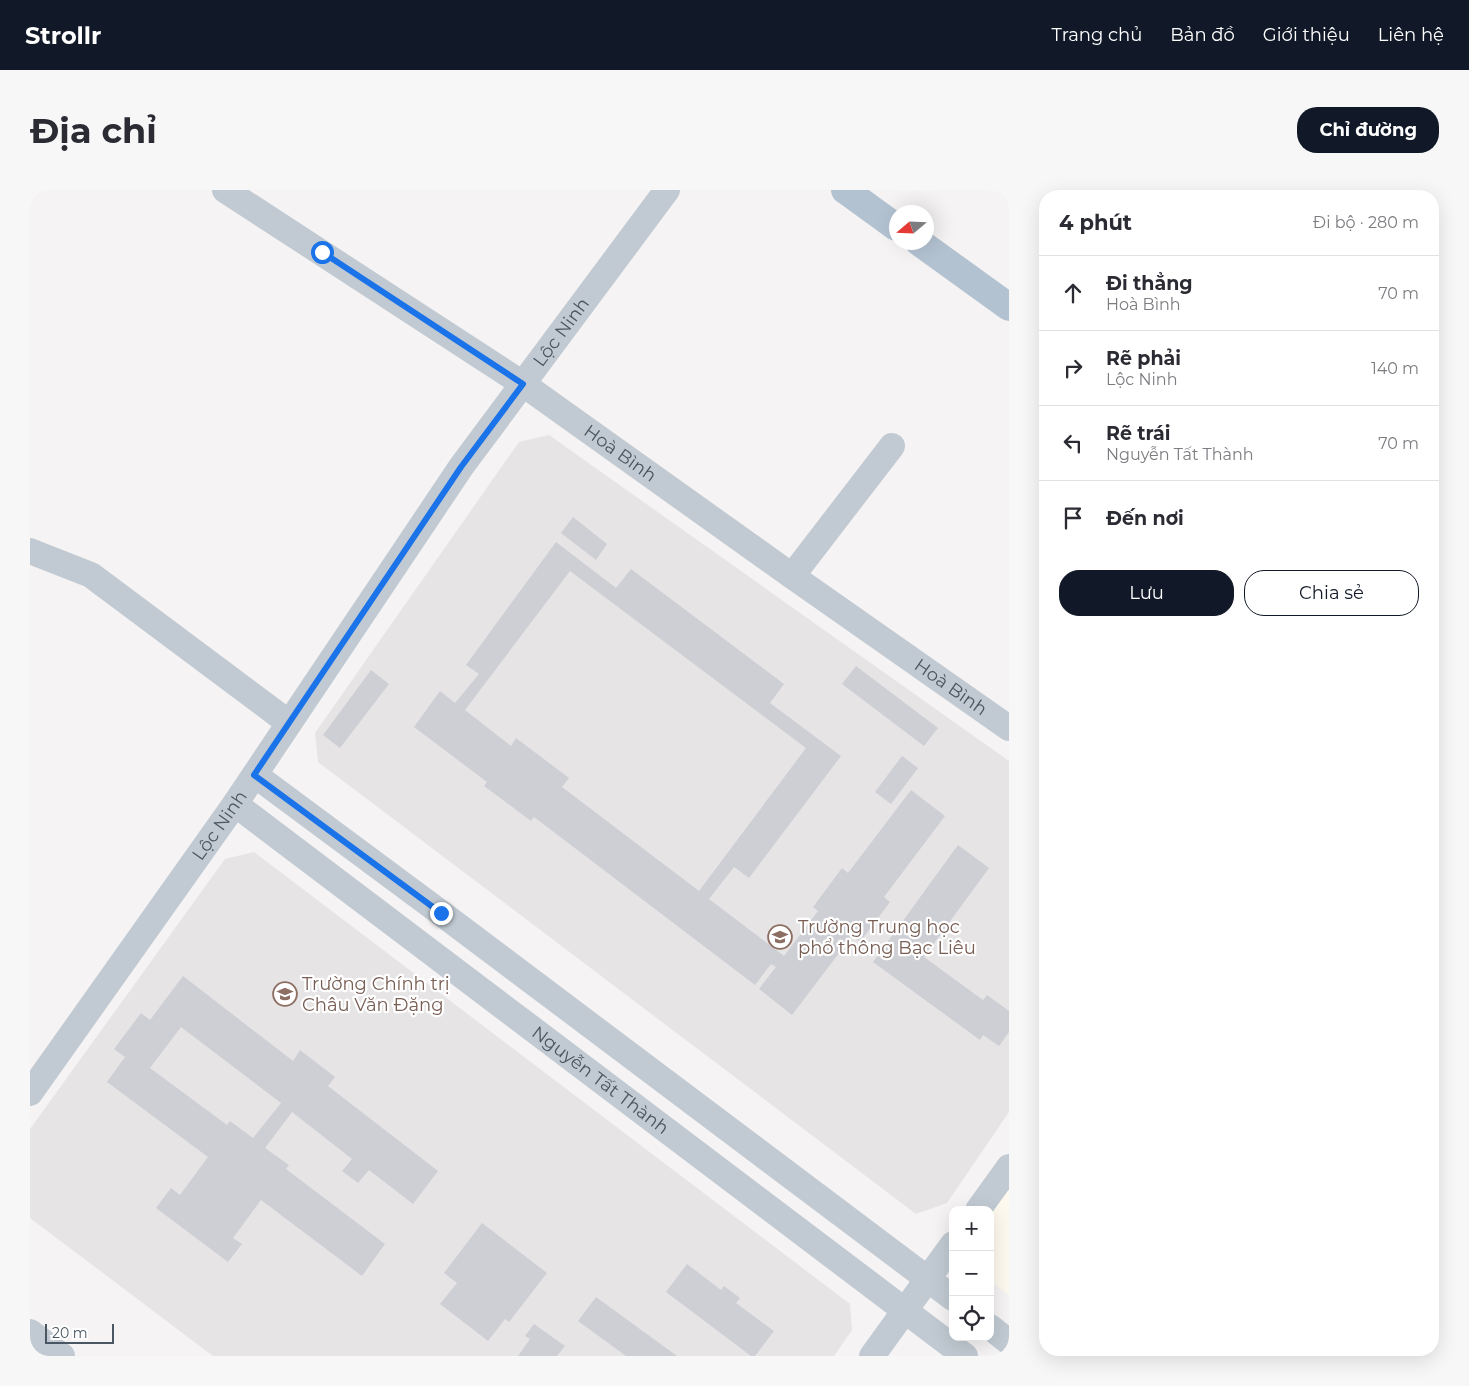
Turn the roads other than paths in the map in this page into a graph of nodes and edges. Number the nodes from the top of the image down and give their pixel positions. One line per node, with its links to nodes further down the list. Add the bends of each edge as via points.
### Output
1 (225, 190): 7 (street, Hoà Bình)
2 (667, 190): 7 (street, Lộc Ninh)
3 (845, 190): 4 (main road)
4 (889, 222)
5 (929, 250): 6 (main road)
6 (1009, 307)
7 (523, 384): 10 (street, Hoà Bình); 11 (street, Lộc Ninh, via 461,467)
8 (892, 446): 10 (street)
9 (30, 551): 11 (street, via 91,575)
10 (792, 576): 12 (street, Hoà Bình)
11 (289, 723): 13 (street, Lộc Ninh)
12 (1009, 728)
13 (254, 775): 14 (street, Lộc Ninh); 15 (street)
14 (235, 804): 16 (street, Nguyễn Tất Thành); 17 (street, Lộc Ninh)
15 (441, 913): 16 (street); 21 (street)
16 (420, 943): 23 (street, Nguyễn Tất Thành)
17 (30, 1093)
18 (1009, 1167): 19 (street)
19 (981, 1206)
20 (949, 1249): 21 (street)
21 (928, 1278): 22 (street); 23 (street)
22 (950, 1296)
23 (905, 1310): 28 (street); 29 (street, Nguyễn Tất Thành)
24 (994, 1330): 26 (street)
25 (30, 1332): 27 (street)
26 (1009, 1342)
27 (62, 1356)
28 (872, 1356)
29 (965, 1356)

